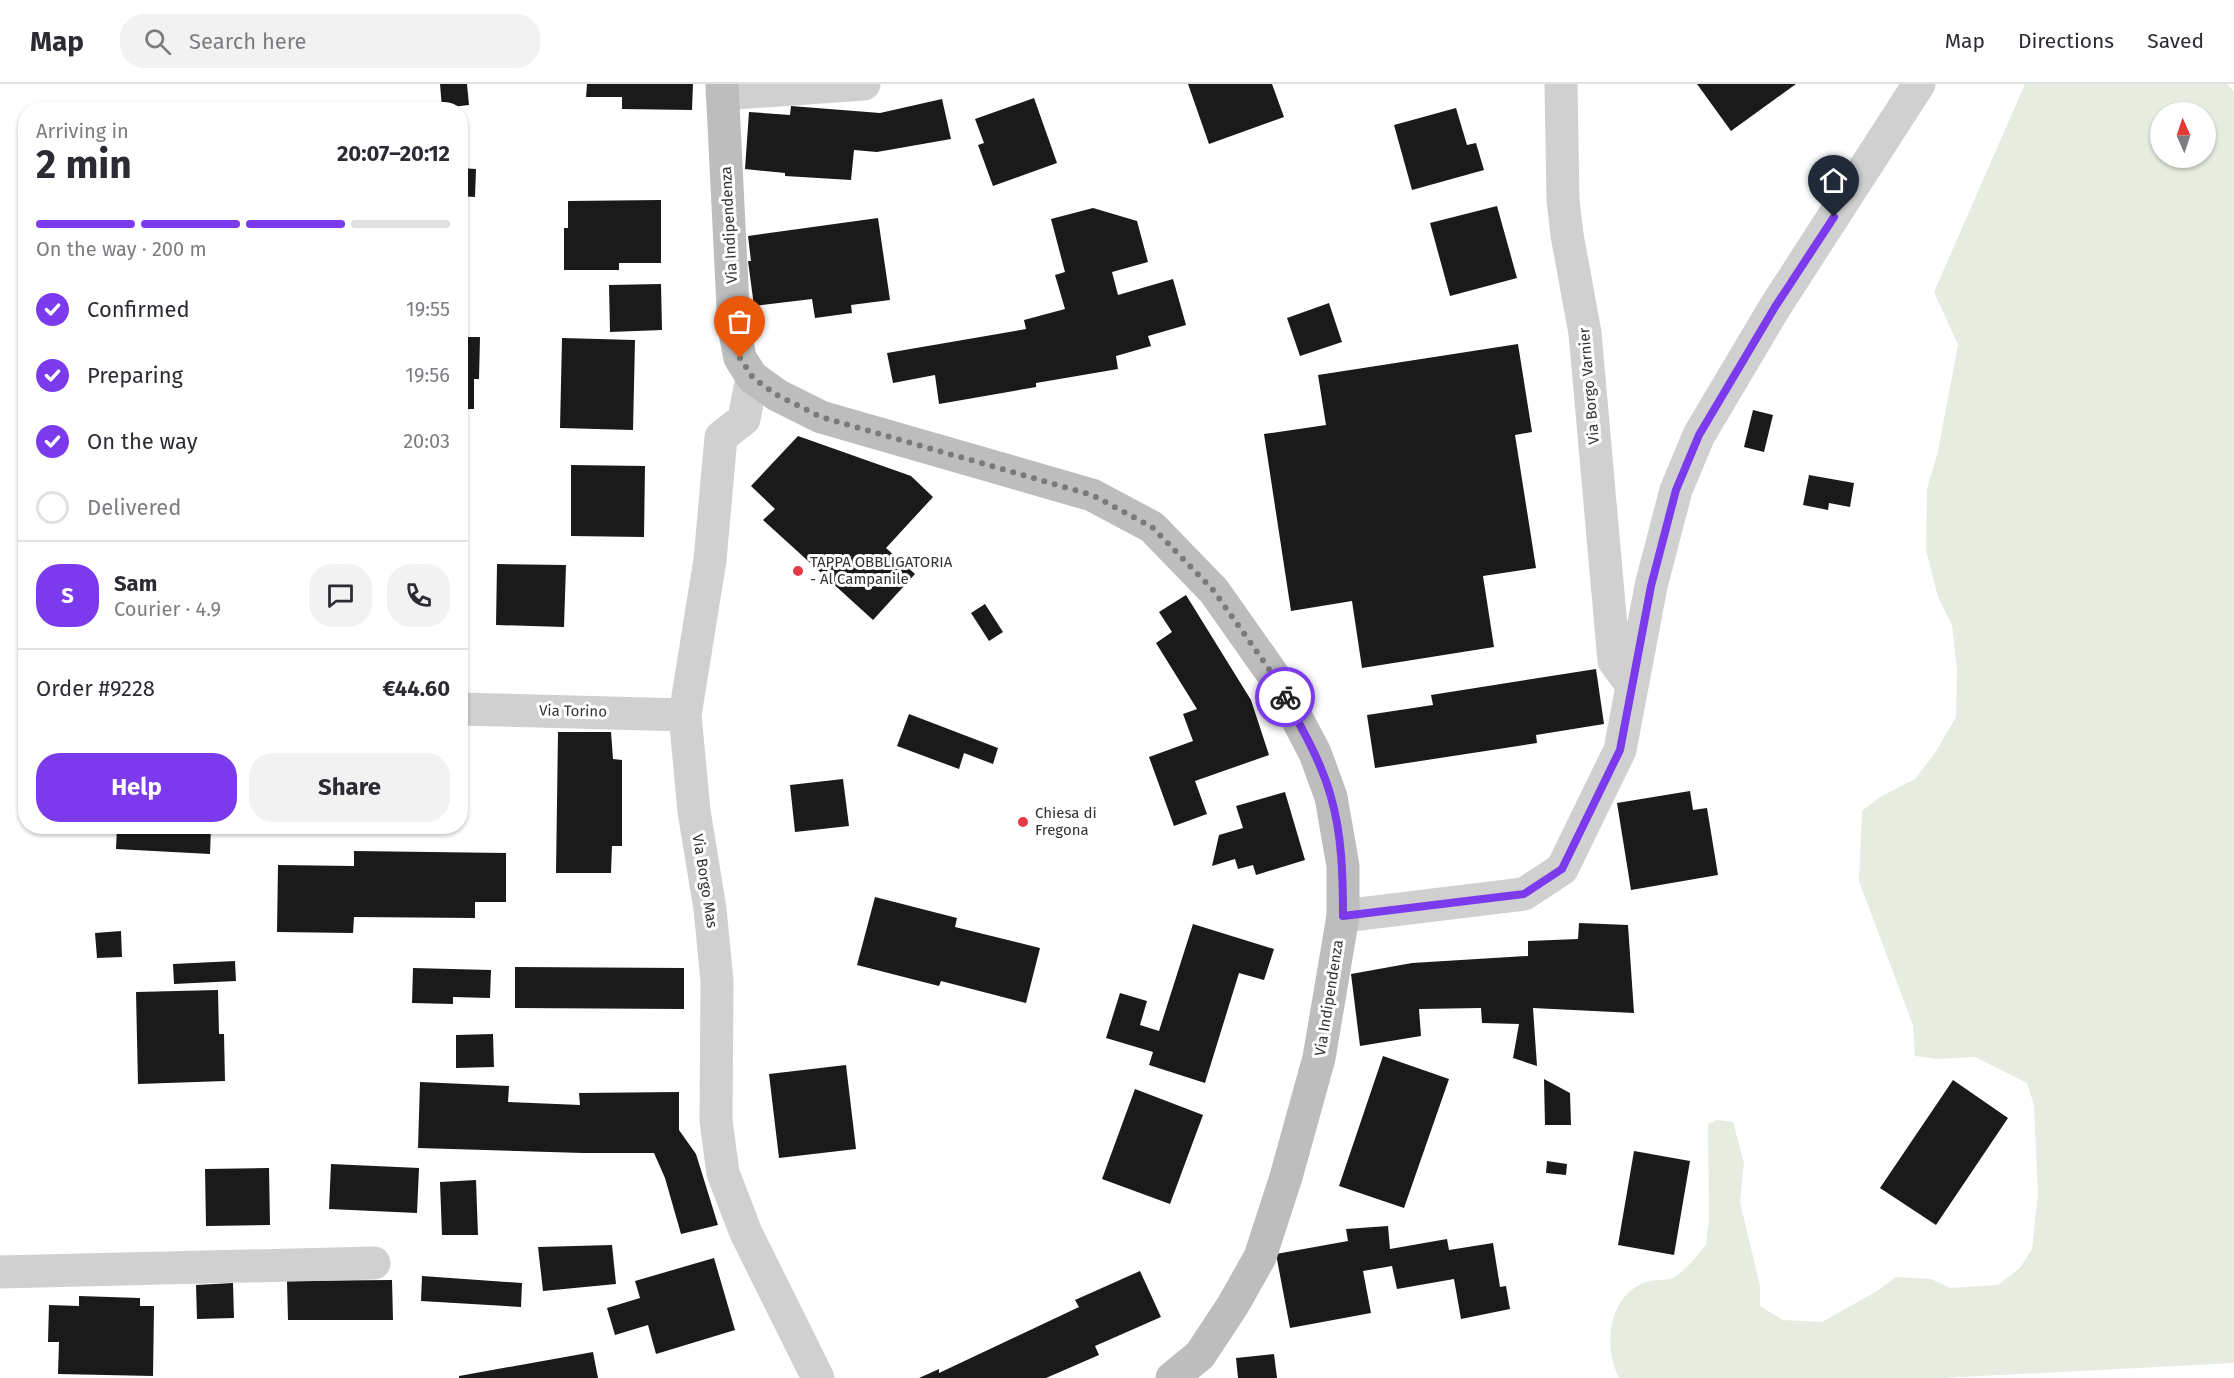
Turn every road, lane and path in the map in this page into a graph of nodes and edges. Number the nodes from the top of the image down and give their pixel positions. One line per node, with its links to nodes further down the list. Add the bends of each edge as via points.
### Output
1 (864, 84): 4 (street)
2 (1561, 84): 6 (street, Via Borgo Varnier, via 1563,200 1585,333 1614,661)
3 (1918, 84): 6 (street, via 1775,307 1699,435 1676,490)
4 (722, 89): 5 (main road, Via Indipendenza, via 734,327 740,358)
5 (753, 378): 8 (street, Via Borgo Mas, via 744,419 721,437 710,560); 9 (main road, Via Indipendenza, via 821,417 1092,495 1152,527 1214,591 1276,679 1315,753 1331,797 1343,866)
6 (1631, 684): 9 (street, via 1620,750 1562,869 1524,894)
7 (468, 709): 8 (street, Via Torino)
8 (686, 715): 12 (street, Via Borgo Mas, via 694,811 717,981 716,1120 723,1173 746,1233)
9 (1343, 916): 13 (main road, Via Indipendenza, via 1320,1058 1260,1257 1200,1355)
10 (374, 1263): 11 (street)
11 (0, 1272)
12 (818, 1378)
13 (1172, 1378)

